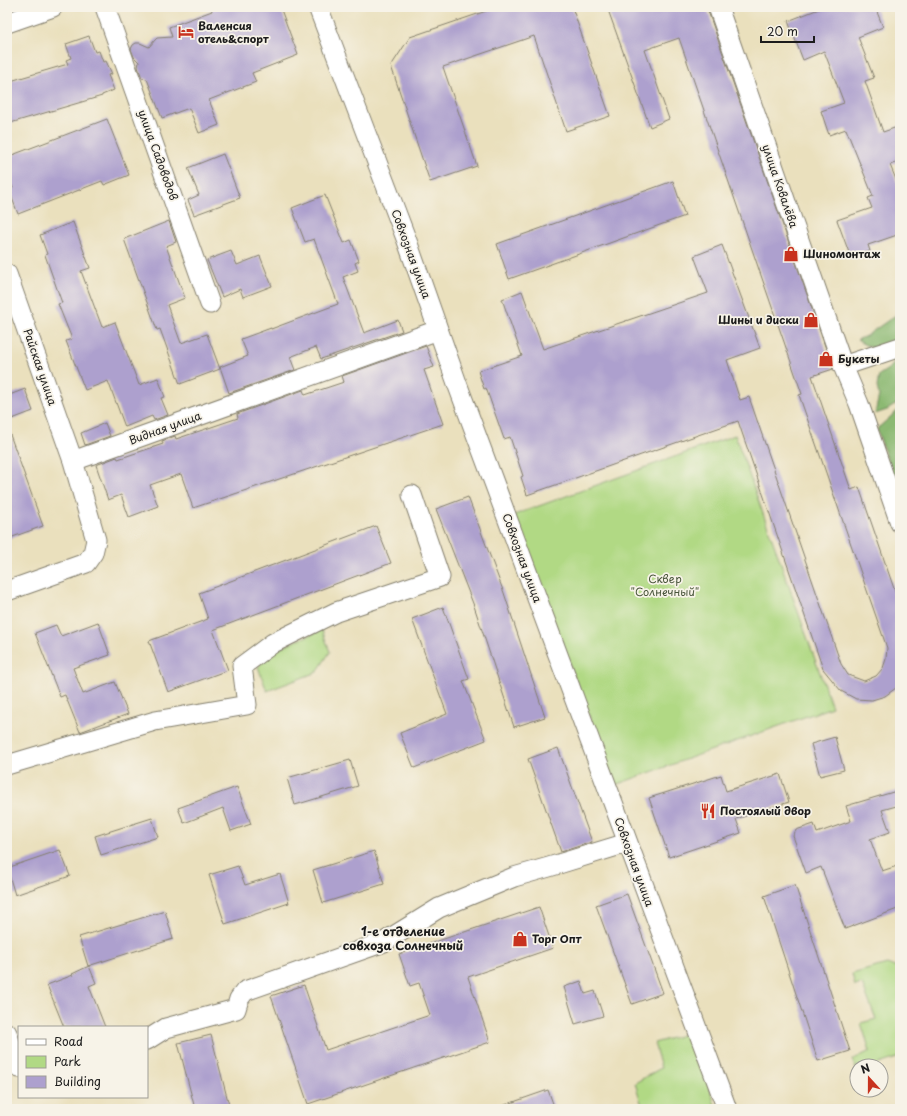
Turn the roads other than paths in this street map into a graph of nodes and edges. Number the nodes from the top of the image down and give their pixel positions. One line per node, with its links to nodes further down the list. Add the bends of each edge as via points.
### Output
1 (53, 7): 5 (street)
2 (105, 7): 7 (street, улица Садоводов)
3 (318, 7): 8 (street, Совхозная улица)
4 (718, 7): 10 (street, улица Ковалёва)
5 (7, 23)
6 (7, 274): 11 (street, Райская улица)
7 (210, 304)
8 (438, 330): 11 (street, Видная улица); 16 (street, Совхозная улица)
9 (900, 347): 10 (street)
10 (843, 366): 13 (street, улица Ковалёва, via 859,404)
11 (73, 461): 14 (street, via 96,540 93,553 86,564)
12 (412, 495): 15 (street, via 440,577 336,612 273,643 242,666 246,705 155,721)
13 (900, 523)
14 (7, 591)
15 (7, 765)
16 (627, 843): 18 (street, via 514,877 453,902 384,942 245,991 236,1009 166,1028); 20 (street, Совхозная улица)
17 (7, 1033): 19 (street)
18 (148, 1039)
19 (18, 1065)
20 (727, 1109)

